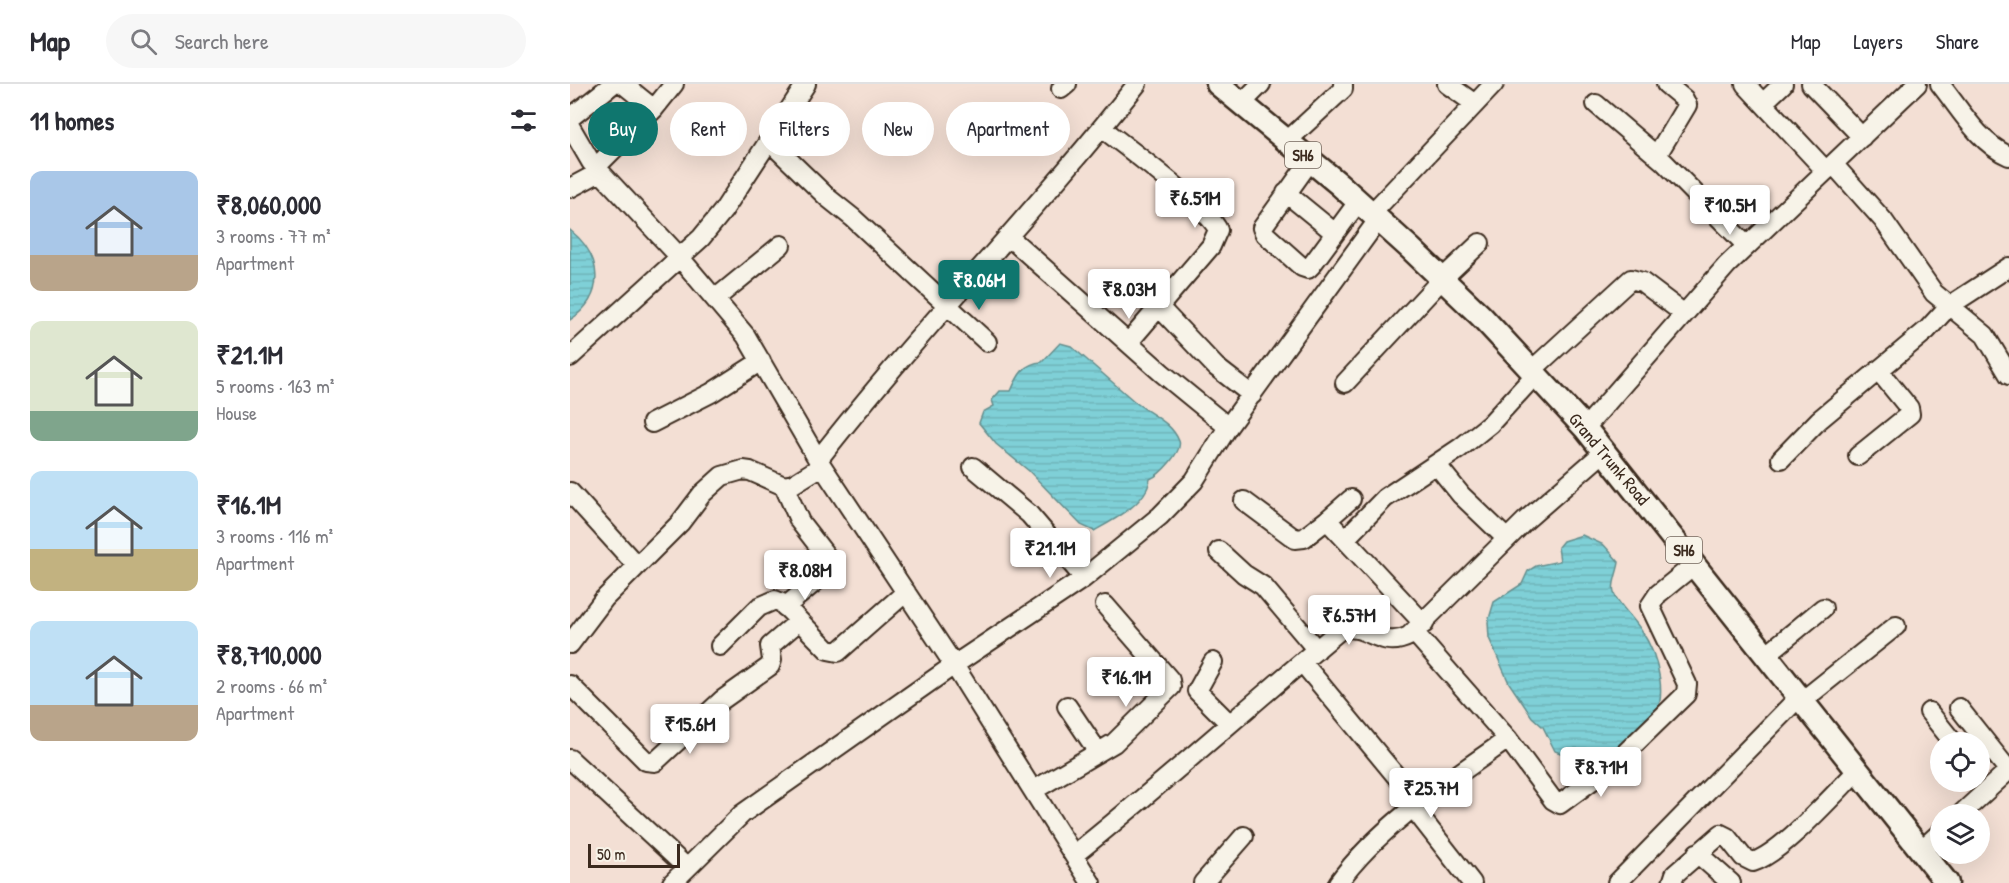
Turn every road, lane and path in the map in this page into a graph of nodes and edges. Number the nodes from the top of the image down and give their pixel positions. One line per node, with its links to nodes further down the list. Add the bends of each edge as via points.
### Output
1 (613, 84): 24 (street)
2 (623, 84): 17 (street)
3 (674, 84): 20 (street)
4 (1137, 84): 26 (street)
5 (1218, 84): 21 (main road, Grand Trunk Road / SH6)
6 (1261, 84): 21 (street)
7 (1343, 84): 28 (street, via 1328,105)
8 (1447, 84): 22 (street)
9 (1494, 84): 22 (street)
10 (1666, 84): 29 (street, via 1687,105)
11 (1745, 84): 19 (street)
12 (1783, 84): 19 (street)
13 (1811, 84): 27 (street)
14 (1940, 84): 33 (street, via 1982,137)
15 (801, 86): 18 (street)
16 (1910, 86): 27 (street)
17 (645, 102)
18 (792, 102)
19 (1763, 103): 35 (street)
20 (658, 104)
21 (1241, 104): 28 (main road, Grand Trunk Road / SH6)
22 (1475, 104): 39 (street)
23 (1596, 105): 29 (street)
24 (570, 118)
25 (570, 126): 36 (street)
26 (1102, 128): 41 (street); 53 (street, via 1195,205 1218,230 1211,246)
27 (1862, 137): 35 (street)
28 (1287, 141): 34 (main road, Grand Trunk Road / SH6)
29 (1657, 155): 44 (street)
30 (610, 156): 36 (street)
31 (760, 156): 45 (street, via 723,211)
32 (785, 156): 52 (street)
33 (2009, 156)
34 (1310, 161): 38 (street); 39 (main road, Grand Trunk Road / SH6)
35 (1830, 168): 44 (street); 51 (street, via 1883,220 1934,292)
36 (598, 169): 37 (street); 45 (street)
37 (570, 188)
38 (1286, 193): 40 (street); 46 (street, via 1263,224 1263,231 1302,267 1308,269)
39 (1378, 220): 40 (street); 48 (street); 49 (main road, Grand Trunk Road / SH6)
40 (1335, 233): 46 (street)
41 (1009, 237): 52 (street); 56 (street)
42 (1480, 243): 49 (street)
43 (781, 245): 50 (street)
44 (1746, 245): 54 (street)
45 (680, 258): 50 (street); 57 (street)
46 (1316, 260): 48 (street)
47 (2009, 267): 51 (street)
48 (1339, 275): 63 (street)
49 (1442, 279): 61 (main road, Grand Trunk Road / SH6); 62 (street)
50 (715, 299): 58 (street)
51 (1949, 306): 59 (street, via 1979,328); 60 (street)
52 (948, 307): 55 (street); 70 (street, via 875,387)
53 (1159, 308): 56 (street); 63 (street, via 1216,367)
54 (1683, 313): 61 (street, via 1642,282 1631,279); 66 (street)
55 (987, 342)
56 (1128, 343): 65 (street)
57 (570, 357)
58 (761, 361): 64 (street, via 711,393); 70 (street)
59 (2007, 365)
60 (1879, 371): 68 (street, via 1910,414); 69 (street, via 1819,420)
61 (1534, 372): 66 (main road, Grand Trunk Road / SH6); 71 (street, via 1490,424)
62 (1345, 383)
63 (1252, 395): 65 (street)
64 (652, 423)
65 (1228, 427): 83 (street, via 1187,488 1126,546)
66 (1585, 428): 67 (main road, Grand Trunk Road / SH6)
67 (1604, 452): 79 (street); 81 (main road, Grand Trunk Road / SH6)
68 (1858, 456)
69 (1781, 459)
70 (820, 463): 73 (street, via 793,484); 84 (street)
71 (1437, 464): 78 (street, via 1385,498); 79 (street, via 1461,495)
72 (973, 467): 83 (street, via 1014,499)
73 (784, 486): 82 (street, via 750,471 722,476); 86 (street, via 800,522 834,566)
74 (570, 492): 82 (street)
75 (1351, 500): 77 (street)
76 (1244, 501): 77 (street, via 1295,539 1304,538)
77 (1327, 520): 78 (street)
78 (1345, 538): 90 (street)
79 (1507, 539): 90 (street)
80 (1219, 550): 93 (street, via 1263,586)
81 (1695, 564): 94 (main road, Grand Trunk Road / SH6); 105 (street, via 1658,594 1650,606 1687,688 1682,699 1644,737 1595,781 1560,804)
82 (637, 566): 91 (street, via 604,599)
83 (1084, 578): 97 (street)
84 (906, 592): 88 (street, via 838,652 828,650); 97 (street)
85 (1105, 604): 106 (street, via 1172,684 1129,731)
86 (785, 607): 88 (street); 92 (street, via 779,601 768,601)
87 (1823, 608): 94 (street)
88 (799, 621): 98 (street, via 770,646 770,666 722,700 655,762 646,761)
89 (1896, 626): 99 (street)
90 (1419, 628): 93 (street, via 1392,642 1347,628); 105 (street)
91 (570, 644)
92 (720, 646)
93 (1317, 650): 96 (street)
94 (1766, 655): 99 (main road, Grand Trunk Road / SH6)
95 (1214, 662): 103 (street, via 1197,691)
96 (1302, 662): 103 (street); 112 (street)
97 (963, 679): 111 (street); 118 (street, via 742,814)
98 (570, 685)
99 (1800, 699): 109 (main road, Grand Trunk Road / SH6); 124 (street)
100 (1067, 706): 106 (street)
101 (1959, 708): 108 (street)
102 (1929, 712): 104 (street)
103 (1229, 723): 117 (street)
104 (1945, 732)
105 (1508, 739): 112 (street)
106 (1098, 752): 111 (street)
107 (572, 765): 118 (street)
108 (2009, 770): 110 (street)
109 (1857, 771): 115 (main road, Grand Trunk Road / SH6); 116 (street, via 1758,860 1746,860 1721,834)
110 (1990, 779)
111 (1034, 790): 117 (street)
112 (1417, 807): 122 (street, via 1368,846); 123 (street)
113 (1244, 836): 119 (street)
114 (1930, 842): 115 (street)
115 (1921, 850): 120 (main road, Grand Trunk Road / SH6)
116 (1697, 853): 125 (street, via 1675,874); 126 (street)
117 (1075, 854): 121 (street)
118 (681, 878)
119 (1211, 880)
120 (1942, 881)
121 (1091, 883)
122 (1338, 883)
123 (1472, 883)
124 (1617, 883)
125 (1672, 883)
126 (1731, 883)

